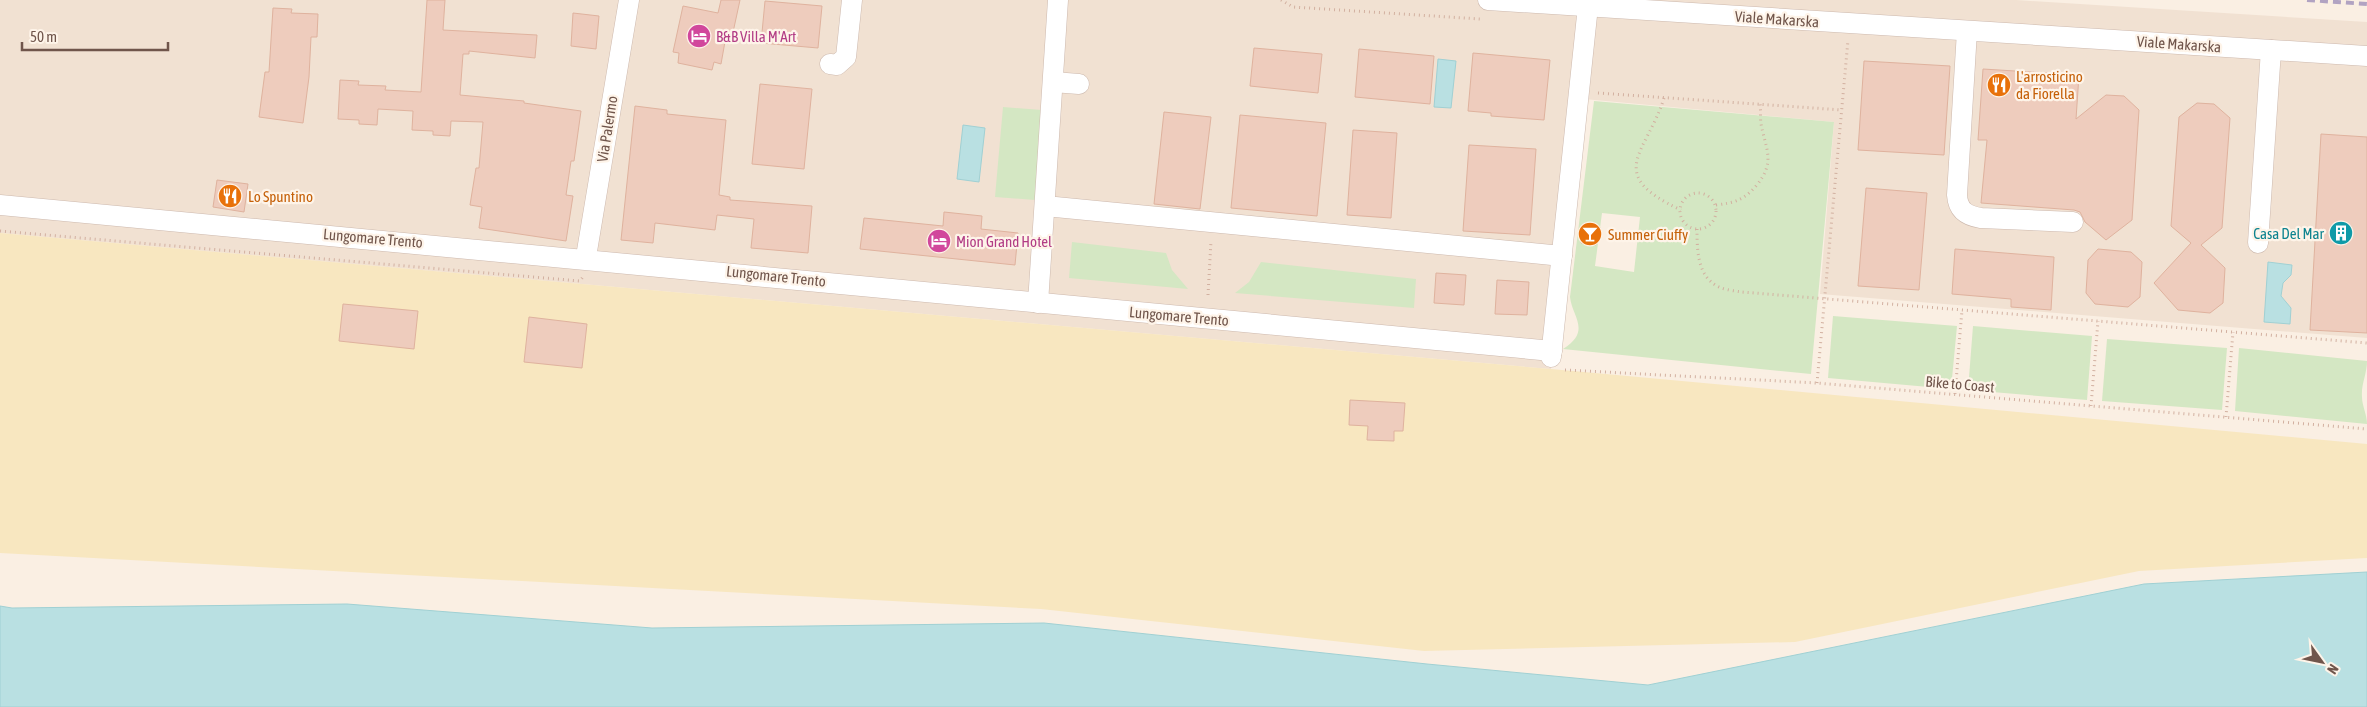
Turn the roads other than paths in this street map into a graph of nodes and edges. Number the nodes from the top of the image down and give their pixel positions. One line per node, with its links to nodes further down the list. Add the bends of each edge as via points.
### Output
1 (628, 0): 17 (street, Via Palermo)
2 (852, 0): 9 (street, via 846,57 837,65)
3 (1058, 0): 10 (street)
4 (1488, 0): 5 (street, Viale Makarska)
5 (1588, 6): 6 (street, Viale Makarska); 16 (street)
6 (1967, 31): 7 (street, Viale Makarska); 14 (street, via 1957,195 1960,207 1966,214 1981,218)
7 (2271, 50): 8 (street, Viale Makarska); 15 (street)
8 (2367, 56)
9 (830, 64)
10 (1053, 82): 11 (street); 13 (street)
11 (1079, 84)
12 (0, 205): 17 (street, Lungomare Trento)
13 (1045, 206): 16 (street); 18 (street)
14 (2073, 222)
15 (2258, 243)
16 (1562, 256): 18 (street, Lungomare Trento, via 1555,359)
17 (584, 267): 18 (street, Lungomare Trento)
18 (1038, 303)

